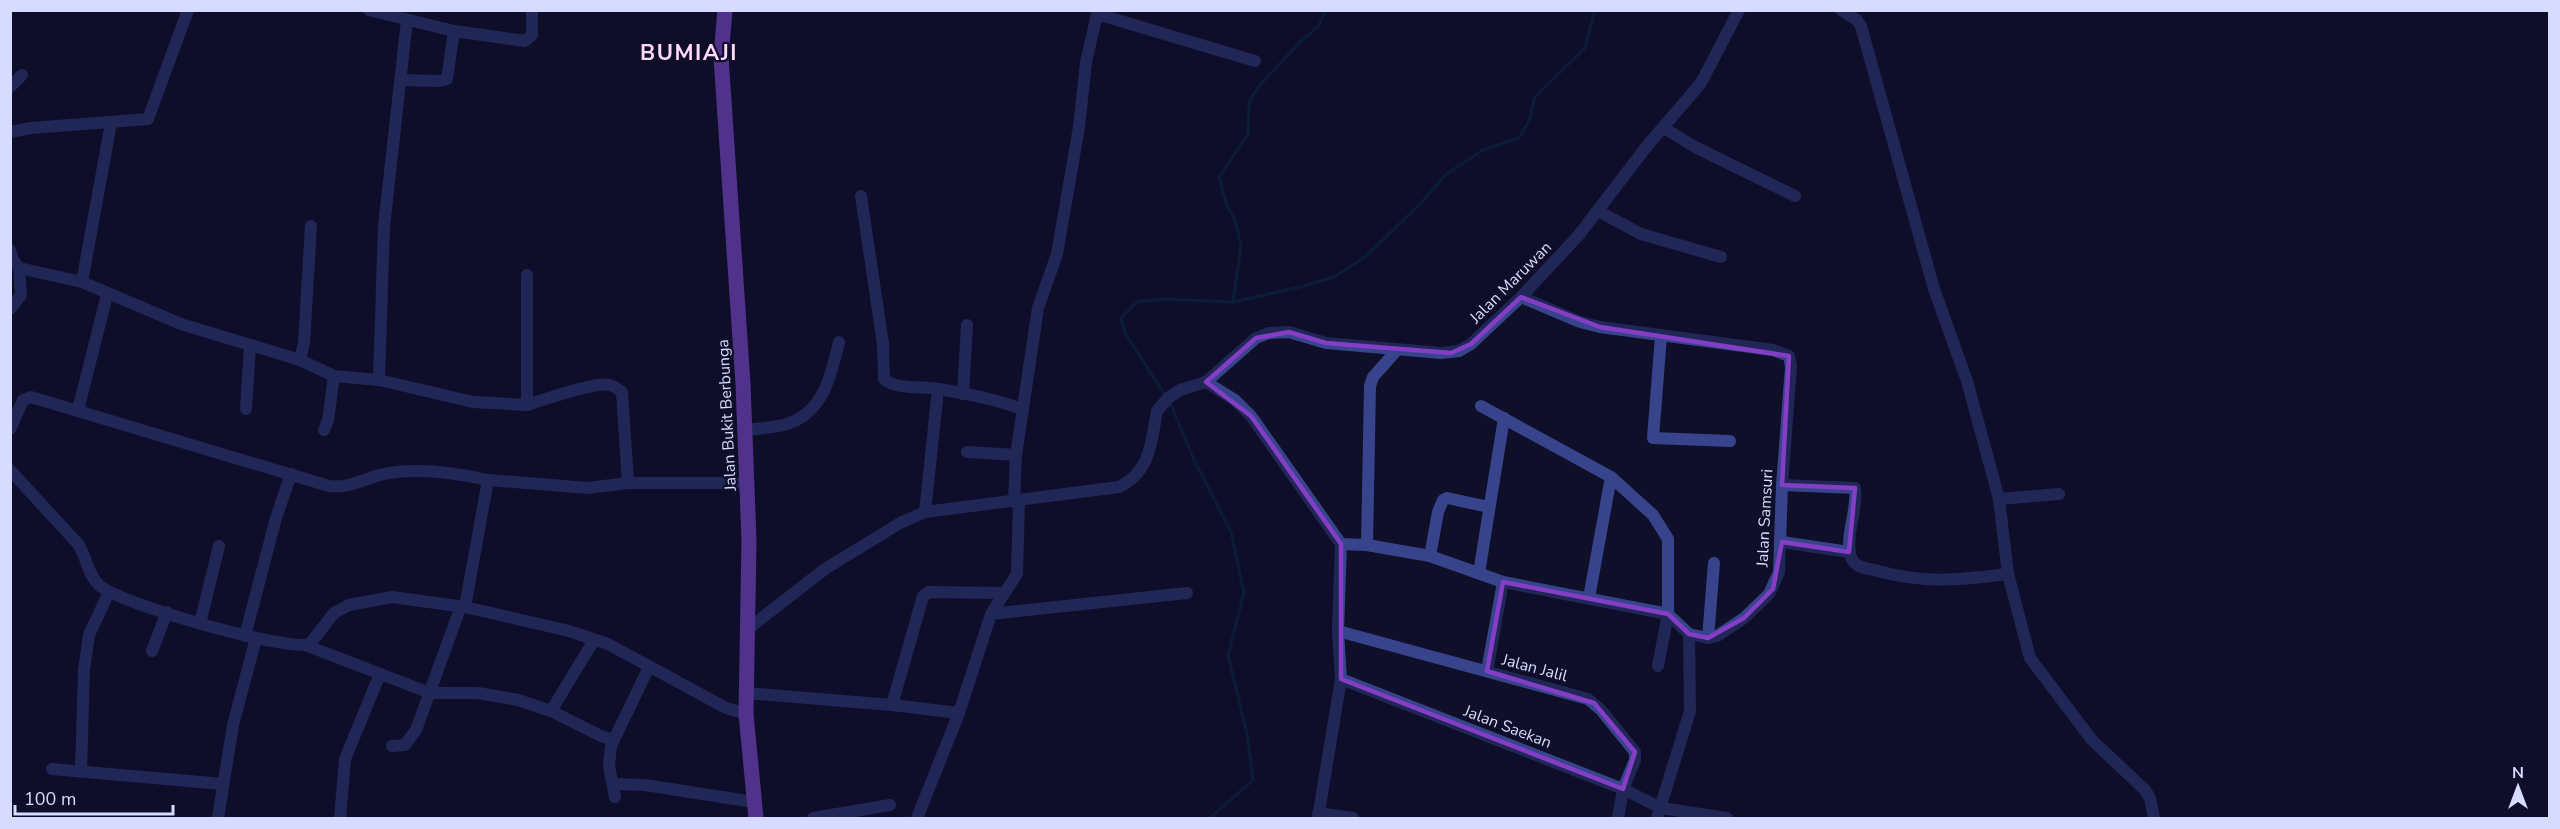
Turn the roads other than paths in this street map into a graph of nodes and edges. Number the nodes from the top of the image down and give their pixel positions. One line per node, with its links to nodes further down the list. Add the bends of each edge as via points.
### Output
1 (188, 10): 14 (street, via 149,118)
2 (369, 10): 8 (street)
3 (532, 10): 9 (street, via 532,35 527,41)
4 (725, 10): 48 (main road, Jalan Bukit Berbunga, via 721,57)
5 (1739, 10): 15 (street, Jalan Maruwan, via 1701,83)
6 (1841, 10): 60 (street, via 1861,26 1934,289 1967,381)
7 (1097, 12): 10 (street); 42 (street, via 1057,254 1038,308)
8 (403, 16): 9 (street); 12 (street)
9 (454, 31): 12 (street, via 447,79)
10 (1255, 61)
11 (22, 75): 13 (street)
12 (401, 80): 36 (street, via 384,226)
13 (10, 87)
14 (111, 123): 16 (street); 25 (street)
15 (1664, 128): 18 (street); 19 (street, Jalan Maruwan)
16 (10, 132)
17 (861, 196): 38 (street, via 884,344 884,379 894,384)
18 (1795, 196)
19 (1598, 211): 22 (street, via 1641,234); 27 (street, Jalan Maruwan)
20 (311, 226): 34 (street)
21 (10, 250): 23 (street)
22 (1721, 257)
23 (19, 268): 25 (street); 28 (street, via 21,296)
24 (528, 275): 40 (street)
25 (82, 282): 26 (street)
26 (107, 295): 32 (street); 44 (street)
27 (1521, 297): 30 (street, Jalan Samsuri, via 1580,322); 33 (street, Jalan Maruwan, via 1471,345 1459,351)
28 (10, 309)
29 (967, 325): 39 (street)
30 (1661, 336): 49 (street, via 1653,438); 58 (street, Jalan Samsuri, via 1773,350 1789,356)
31 (839, 342): 48 (street, via 832,372 817,406 808,415 786,425)
32 (250, 347): 34 (street); 43 (street)
33 (1397, 350): 37 (street, Jalan Maruwan, via 1326,343 1278,332 1256,338); 66 (street, via 1373,377 1370,390)
34 (300, 360): 35 (street)
35 (334, 376): 36 (street); 47 (street)
36 (379, 380): 40 (street, via 473,402)
37 (1206, 382): 61 (street, via 1180,390 1161,405 1147,462 1125,485); 65 (street, via 1235,400 1251,416)
38 (938, 389): 39 (street); 63 (street)
39 (963, 394): 42 (street)
40 (527, 405): 56 (street, via 595,385 616,387 622,392)
41 (1481, 406): 45 (street)
42 (1022, 408): 51 (street)
43 (246, 409)
44 (78, 410): 46 (street, via 26,398); 53 (street)
45 (1504, 418): 54 (street); 62 (street)
46 (10, 429)
47 (324, 430)
48 (746, 430): 57 (main road, Jalan Bukit Berbunga)
49 (1730, 441)
50 (967, 452): 51 (street)
51 (1016, 455): 61 (street)
52 (10, 470): 74 (street, via 78,544 93,578)
53 (291, 474): 55 (street, via 337,487 401,471 453,473); 86 (street, via 276,518)
54 (1611, 477): 77 (street); 81 (street, via 1653,515 1668,538)
55 (488, 480): 56 (street, via 588,488); 78 (street)
56 (628, 483): 57 (street)
57 (748, 483): 83 (main road, Jalan Bukit Berbunga)
58 (1782, 485): 64 (street, Jalan Samsuri); 68 (street, via 1856,488)
59 (2059, 494): 60 (street)
60 (1999, 499): 72 (street)
61 (1016, 502): 63 (street); 75 (street, via 1017,574)
62 (1489, 507): 69 (street, via 1443,500); 71 (street)
63 (925, 512): 83 (street, via 825,569)
64 (1782, 542): 68 (street); 87 (street, Jalan Samsuri, via 1773,589 1744,618)
65 (1341, 544): 66 (street); 84 (street)
66 (1367, 545): 69 (street)
67 (219, 546): 82 (street)
68 (1849, 552): 72 (street, via 1855,564 1898,577 1932,581)
69 (1430, 556): 71 (street)
70 (1714, 563): 87 (street)
71 (1479, 573): 73 (street)
72 (2007, 574): 120 (street, via 2030,658 2092,740 2145,790)
73 (1503, 582): 77 (street); 93 (street)
74 (109, 592): 79 (street); 105 (street, via 89,635)
75 (1004, 593): 80 (street); 98 (street, via 929,592 923,596)
76 (1187, 593): 80 (street)
77 (1589, 598): 81 (street)
78 (463, 607): 88 (street); 89 (street, via 392,597 349,605 334,613 314,640); 96 (street)
79 (167, 612): 82 (street); 90 (street)
80 (991, 614): 100 (street)
81 (1668, 614): 85 (street); 91 (street)
82 (200, 623): 86 (street)
83 (749, 628): 97 (main road, Jalan Bukit Berbunga)
84 (1338, 631): 93 (street, Jalan Jalil); 95 (street)
85 (1689, 634): 87 (street); 110 (street, via 1690,711)
86 (250, 637): 89 (street); 106 (street)
87 (1708, 638)
88 (594, 639): 92 (street); 99 (street)
89 (305, 645): 94 (street)
90 (152, 651)
91 (1658, 666)
92 (649, 668): 101 (street, via 726,708); 102 (street)
93 (1488, 671): 107 (street, Jalan Jalil, via 1594,703 1635,752)
94 (380, 674): 96 (street); 114 (street, via 345,759)
95 (1341, 679): 107 (street, Jalan Saekan); 111 (street)
96 (430, 693): 99 (street, via 491,695); 103 (street, via 416,730 405,745)
97 (746, 693): 98 (street); 101 (main road, Jalan Bukit Berbunga)
98 (892, 705): 100 (street)
99 (551, 711): 102 (street)
100 (959, 713): 117 (street)
101 (746, 714): 108 (main road, Jalan Bukit Berbunga)
102 (613, 740): 108 (street, via 609,766 614,790 645,785)
103 (392, 746)
104 (52, 769): 105 (street)
105 (81, 771): 106 (street)
106 (223, 784): 113 (street)
107 (1623, 789): 110 (street, Jalan Saekan); 112 (street, Jalan Jalil)
108 (754, 802): 115 (main road, Jalan Bukit Berbunga)
109 (890, 805): 116 (street)
110 (1659, 813): 119 (street, Jalan Saekan)
111 (1318, 816): 118 (street)
112 (1618, 818)
113 (218, 819)
114 (340, 819)
115 (756, 819)
116 (813, 819)
117 (918, 819)
118 (1353, 819)
119 (1727, 819)
120 (2154, 819)

